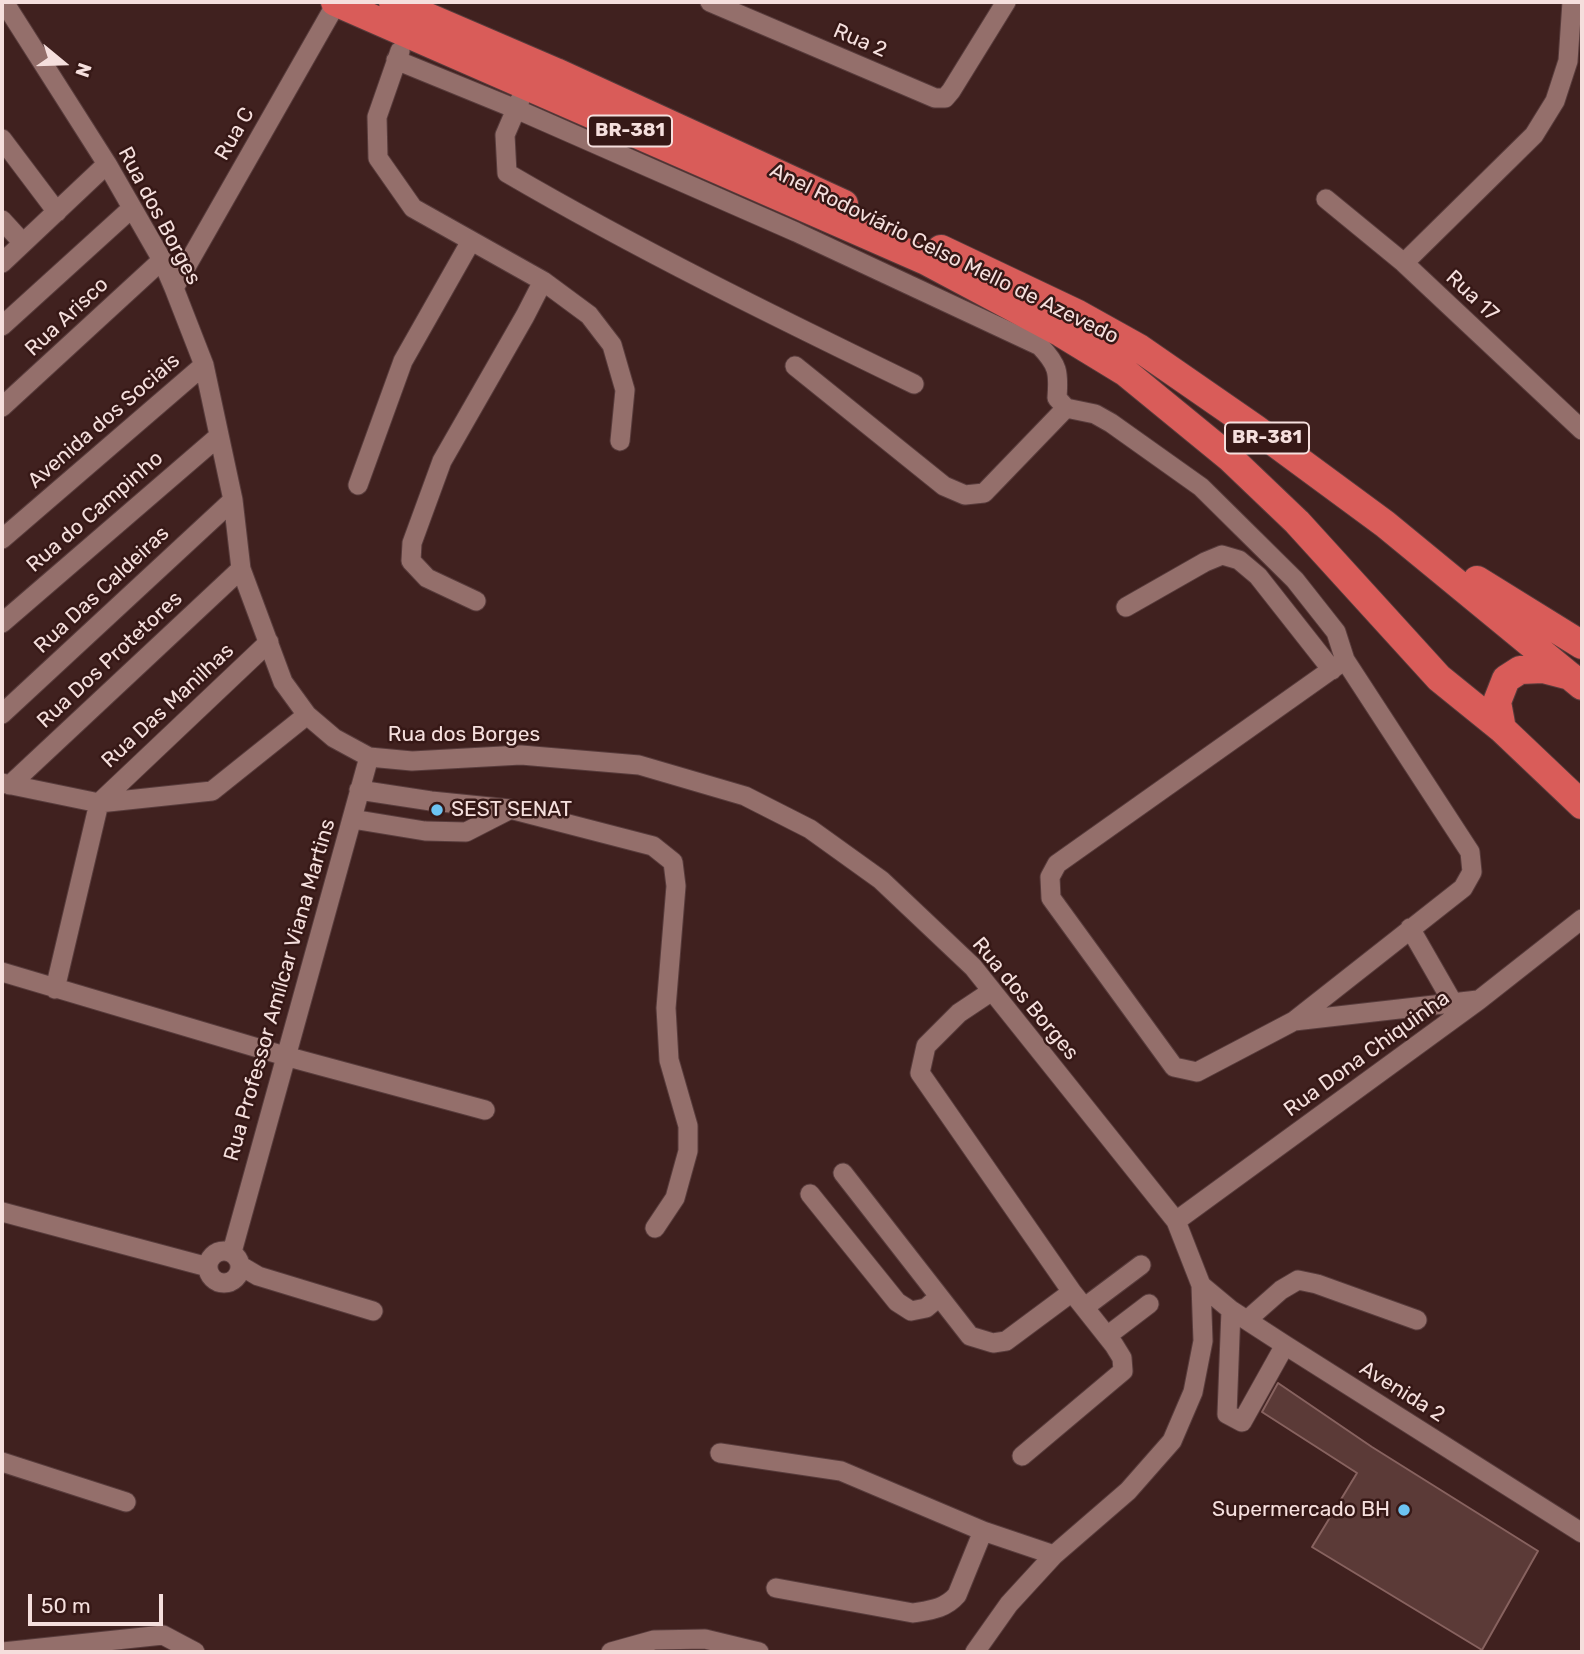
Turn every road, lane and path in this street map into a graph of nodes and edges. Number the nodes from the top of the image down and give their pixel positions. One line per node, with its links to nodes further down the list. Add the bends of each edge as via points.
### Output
1 (4, 2): 11 (street, Rua dos Borges)
2 (336, 2): 7 (highway, Anel Rodoviário Celso Mello de Azevedo / BR-381); 22 (street, Rua C)
3 (393, 2): 34 (highway, Anel Rodoviário Celso Mello de Azevedo / BR-381, via 556,72 1079,314 1139,348)
4 (709, 2): 5 (street, Rua 2, via 944,99)
5 (1006, 2)
6 (1573, 2): 20 (street, via 1568,61 1555,101 1534,135)
7 (407, 33): 8 (street); 9 (highway, Anel Rodoviário Celso Mello de Azevedo / BR-381)
8 (397, 60): 9 (street); 16 (street, via 377,117 378,158 413,208)
9 (521, 97): 26 (street, via 505,135 506,173 673,264); 28 (street, via 783,227 1040,346 1054,361 1057,398); 46 (highway, Anel Rodoviário Celso Mello de Azevedo / BR-381, via 926,261 1125,372 1230,458 1297,522 1439,678)
10 (2, 139): 14 (street)
11 (107, 164): 13 (street, Rua dos Borges); 14 (street)
12 (1326, 199): 20 (street, Rua 17)
13 (132, 208): 18 (street, Rua dos Borges); 23 (street)
14 (57, 212): 17 (street)
15 (2, 220): 17 (street)
16 (471, 241): 21 (street); 32 (street, via 403,361)
17 (23, 243): 19 (street)
18 (162, 260): 22 (street, Rua dos Borges); 27 (street, Rua Arisco)
19 (2, 262)
20 (1404, 263): 29 (street, Rua 17)
21 (543, 281): 31 (street, via 589,315 612,345 625,390); 37 (street, via 442,461 412,543 411,561 427,578)
22 (174, 288): 24 (street, Rua dos Borges)
23 (2, 326)
24 (204, 365): 30 (street, Rua dos Borges); 35 (street, Avenida dos Sociais)
25 (795, 366): 28 (street, via 944,486 965,495 984,493)
26 (914, 384)
27 (2, 407)
28 (1066, 408): 42 (street, via 1111,423 1201,487 1295,580 1336,632)
29 (1582, 430)
30 (219, 436): 33 (street, Rua dos Borges); 39 (street, Rua do Campinho)
31 (620, 441)
32 (358, 485)
33 (233, 500): 36 (street, Rua dos Borges); 44 (street, Rua Das Caldeiras)
34 (1385, 524): 41 (highway); 43 (highway, Anel Rodoviário Celso Mello de Azevedo / BR-381)
35 (2, 539)
36 (242, 569): 40 (street, Rua dos Borges); 48 (street, Rua Dos Protetores)
37 (476, 601)
38 (1126, 607): 42 (street, via 1222,555 1239,560 1258,576)
39 (2, 623)
40 (269, 642): 45 (street, Rua dos Borges, via 283,682); 50 (street, Rua Das Manilhas)
41 (1582, 645)
42 (1339, 665): 55 (street, via 1470,852 1472,872 1463,888); 61 (street, via 1057,864 1050,877 1051,898 1174,1067 1197,1072)
43 (1577, 681): 46 (highway, via 1543,669 1521,670 1506,680 1497,702)
44 (2, 714)
45 (307, 715): 47 (street, Rua dos Borges, via 334,738); 50 (street, via 212,791)
46 (1502, 729): 51 (highway, Anel Rodoviário Celso Mello de Azevedo / BR-381)
47 (369, 757): 49 (street, Rua Professor Amílcar Viana Martins); 58 (street, Rua dos Borges, via 412,761 521,755 639,765 745,796 810,829 881,880 973,967)
48 (6, 784): 50 (street)
49 (359, 790): 52 (street); 53 (street, Rua Professor Amílcar Viana Martins)
50 (99, 803): 57 (street)
51 (1582, 805)
52 (510, 809): 53 (street, via 466,832 425,831); 68 (street, via 653,846 673,862 676,886 666,1008 669,1060 688,1126 688,1151 675,1198)
53 (352, 819): 62 (street, Rua Professor Amílcar Viana Martins)
54 (1582, 919): 59 (street, Rua Dona Chiquinha)
55 (1410, 928): 60 (street); 61 (street)
56 (2, 972): 57 (street)
57 (55, 989): 62 (street)
58 (992, 991): 67 (street, Rua dos Borges); 73 (street, via 959,1013 926,1046 920,1073)
59 (1479, 1000): 60 (street); 67 (street, Rua Dona Chiquinha)
60 (1453, 1003): 61 (street)
61 (1294, 1021)
62 (285, 1056): 63 (street); 69 (street, Rua Professor Amílcar Viana Martins)
63 (485, 1110)
64 (843, 1173): 72 (street)
65 (810, 1194): 72 (street, via 897,1302 911,1311 926,1308)
66 (2, 1212): 69 (street)
67 (1176, 1222): 71 (street, Rua dos Borges)
68 (655, 1228)
69 (226, 1261): 75 (street)
70 (1141, 1265): 73 (street)
71 (1201, 1286): 76 (street, Avenida 2); 86 (street, Rua dos Borges, via 1203,1341 1194,1392 1172,1441 1128,1491)
72 (939, 1297): 73 (street, via 970,1336 993,1343 1006,1342)
73 (1078, 1300): 78 (street)
74 (1149, 1304): 78 (street)
75 (373, 1311)
76 (1239, 1315): 77 (street, via 1298,1280); 79 (street, Avenida 2); 79 (street, via 1234,1418)
77 (1417, 1320)
78 (1107, 1336): 81 (street, via 1122,1358 1123,1371)
79 (1285, 1345): 85 (street, Avenida 2)
80 (720, 1453): 84 (street, via 841,1471)
81 (1022, 1456)
82 (2, 1462): 83 (street)
83 (126, 1502)
84 (983, 1531): 86 (street); 87 (street, via 957,1595 933,1610 913,1613)
85 (1582, 1533)
86 (1054, 1555): 92 (street, Rua dos Borges, via 1009,1604)
87 (776, 1588)
88 (3, 1652): 89 (street, via 163,1635)
89 (195, 1652)
90 (611, 1652): 91 (street, via 654,1640 705,1639)
91 (759, 1652)
92 (975, 1652)

